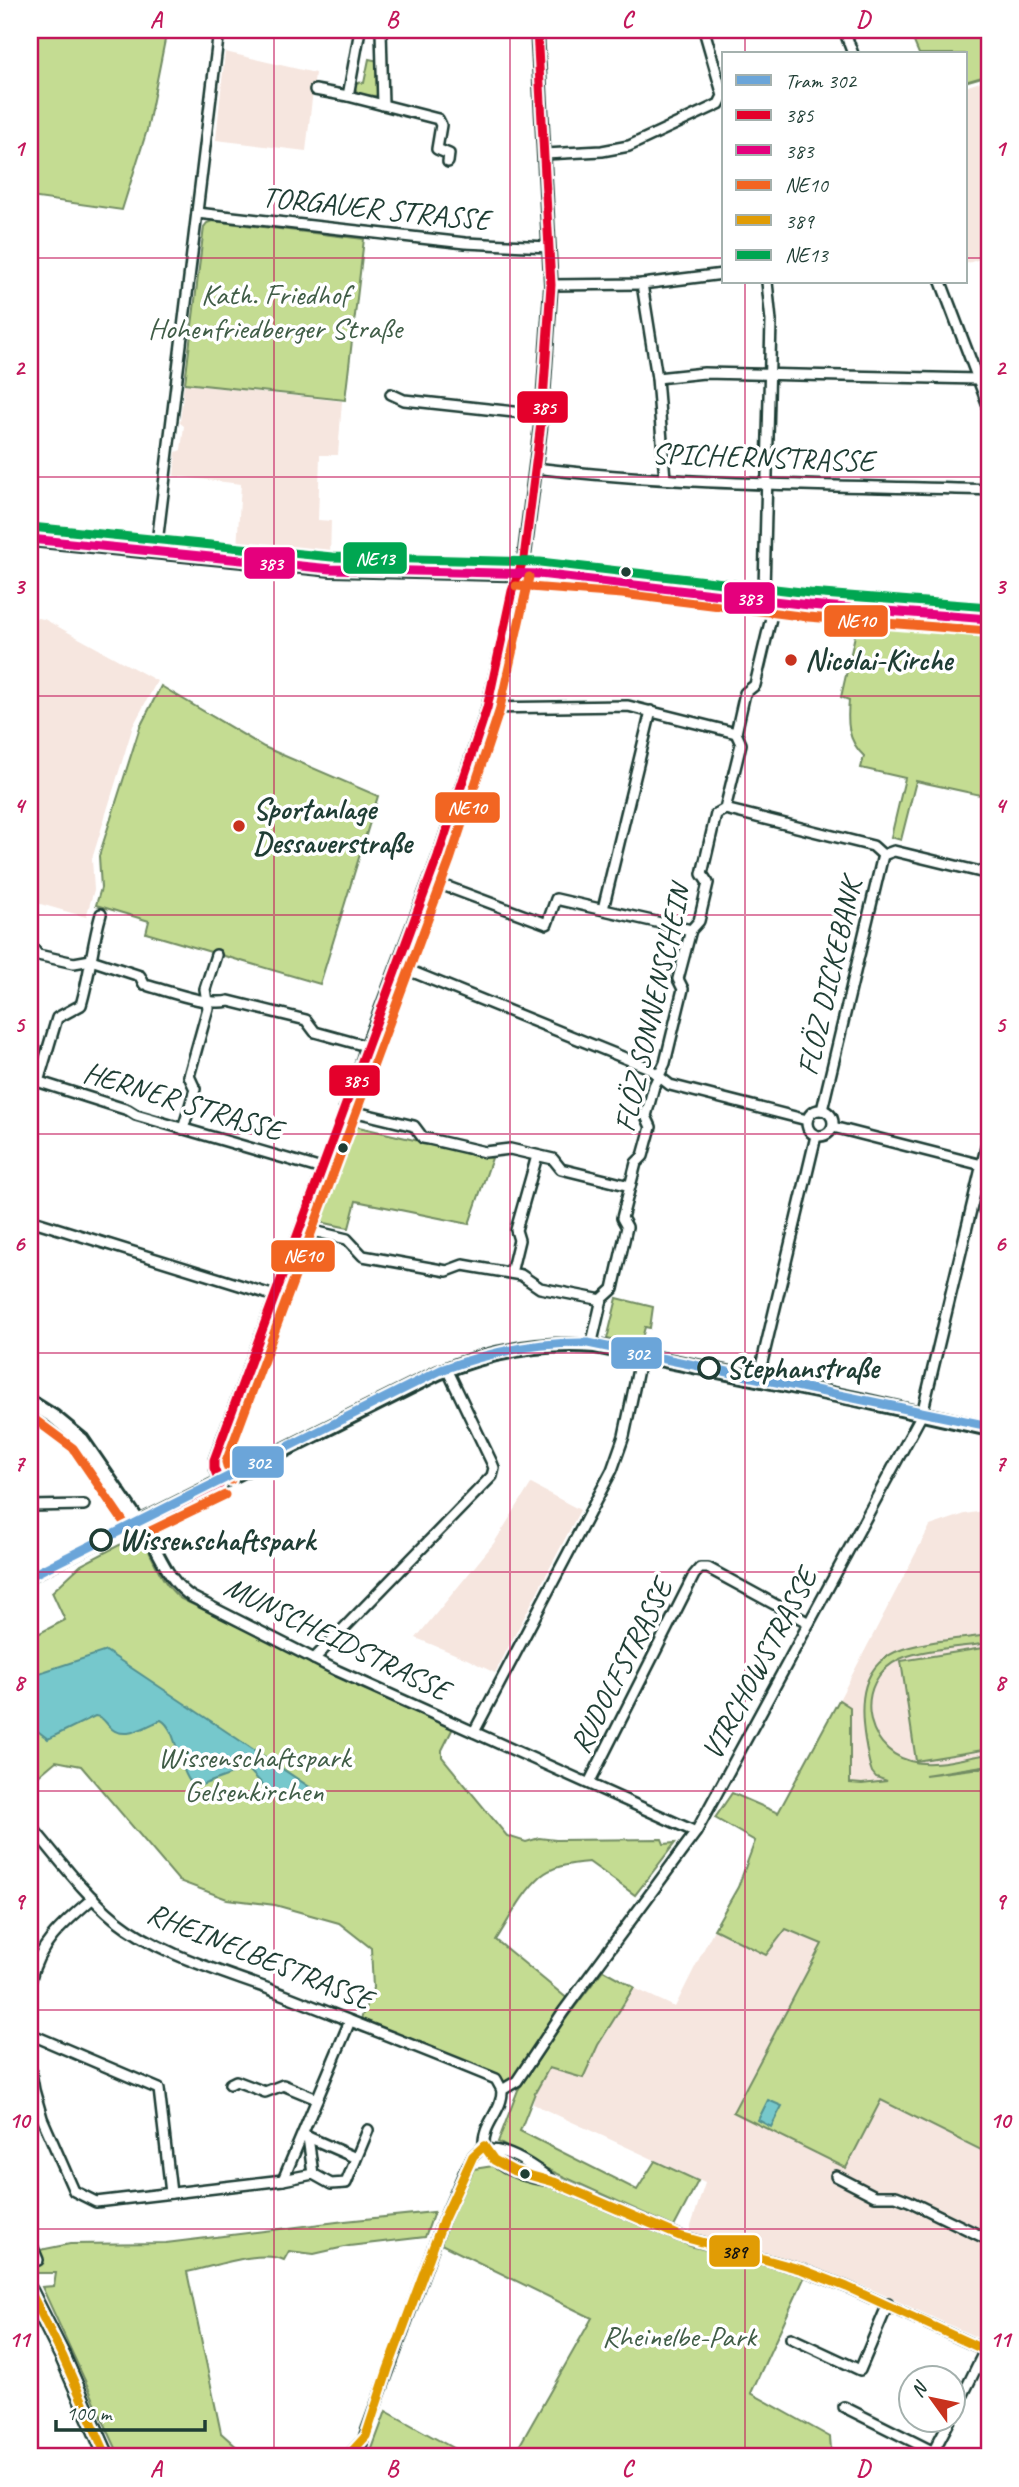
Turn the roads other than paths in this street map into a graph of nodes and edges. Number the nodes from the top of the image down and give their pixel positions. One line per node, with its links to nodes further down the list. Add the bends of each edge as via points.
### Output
1 (219, 30): 15 (street)
2 (360, 30): 10 (street)
3 (382, 30): 12 (street)
4 (537, 30): 13 (street)
5 (705, 30): 9 (street)
6 (844, 30): 7 (street)
7 (852, 52)
8 (315, 90): 10 (street)
9 (722, 92)
10 (348, 96): 12 (street)
11 (722, 98): 13 (street, via 719,104 627,147)
12 (383, 105): 14 (street, via 440,121 437,149 449,154)
13 (544, 154): 16 (street)
14 (448, 162)
15 (197, 213): 16 (street, TORGAUER STRASSE, via 465,243); 33 (street)
16 (549, 247): 21 (street)
17 (722, 274): 18 (street)
18 (642, 284): 21 (street); 23 (street)
19 (767, 284): 22 (street, FLÖZ SONNENSCHEIN)
20 (942, 284): 24 (street)
21 (551, 285): 27 (street)
22 (769, 374): 23 (street); 24 (street); 30 (street, FLÖZ SONNENSCHEIN)
23 (657, 378): 29 (street)
24 (978, 379): 26 (street)
25 (391, 394): 27 (street, via 404,400)
26 (989, 408)
27 (542, 415): 28 (street)
28 (535, 468): 29 (street, SPICHERNSTRASSE); 34 (street, via 524,558)
29 (665, 479): 30 (street, SPICHERNSTRASSE)
30 (767, 484): 31 (street, SPICHERNSTRASSE); 35 (street, FLÖZ SONNENSCHEIN)
31 (989, 490)
32 (30, 539): 33 (main road)
33 (156, 551): 34 (main road, via 331,569)
34 (517, 574): 35 (main road); 37 (street)
35 (766, 600): 36 (main road); 39 (street, FLÖZ SONNENSCHEIN, via 771,618 755,685 745,693)
36 (989, 619)
37 (487, 708): 38 (street, via 628,706); 43 (street)
38 (651, 711): 39 (street); 44 (street)
39 (736, 733): 40 (street, FLÖZ SONNENSCHEIN, via 741,744)
40 (725, 809): 41 (street, via 873,846); 46 (street, FLÖZ SONNENSCHEIN, via 716,814 702,874 708,883 699,921)
41 (883, 855): 42 (street, via 894,851); 56 (street, FLÖZ DICKEBANK)
42 (989, 874)
43 (429, 880): 44 (street, via 547,924 556,899); 50 (street)
44 (603, 909): 46 (street)
45 (102, 914): 49 (street)
46 (691, 930): 53 (street, FLÖZ SONNENSCHEIN, via 678,979 683,989)
47 (30, 945): 49 (street, via 38,955 74,963)
48 (216, 955): 51 (street, via 205,989)
49 (91, 960): 51 (street, via 140,976 146,985); 54 (street, via 81,1005 57,1018)
50 (398, 966): 52 (street); 53 (street, via 647,1067)
51 (207, 999): 52 (street, via 306,1020 315,1032); 59 (street, via 189,1076 195,1090)
52 (366, 1046): 55 (street)
53 (658, 1077): 57 (street, via 670,1085); 65 (street, FLÖZ SONNENSCHEIN, via 646,1116 650,1127 643,1156 636,1163)
54 (34, 1081): 59 (street, HERNER STRASSE)
55 (344, 1110): 62 (street, via 414,1126 423,1138 485,1152 510,1149); 64 (street)
56 (822, 1110): 57 (street, via 814,1111); 58 (street, via 830,1115)
57 (807, 1121): 61 (street, via 809,1132)
58 (833, 1127): 61 (street, via 825,1136); 63 (street)
59 (183, 1129): 64 (street, HERNER STRASSE)
60 (989, 1135): 63 (street, VIRCHOWSTRASSE)
61 (816, 1136): 74 (street)
62 (537, 1156): 65 (street, via 553,1159 561,1169); 68 (street, via 516,1230 519,1240)
63 (982, 1165): 76 (street, VIRCHOWSTRASSE)
64 (322, 1169): 67 (street)
65 (630, 1186): 70 (street, FLÖZ SONNENSCHEIN, via 622,1218 627,1227 613,1289)
66 (30, 1220): 69 (street)
67 (301, 1228): 68 (street, via 347,1239 363,1256 447,1271 463,1265); 69 (street)
68 (511, 1273): 70 (street, via 541,1288)
69 (275, 1296): 78 (street, via 214,1460)
70 (602, 1300): 71 (street, FLÖZ SONNENSCHEIN)
71 (592, 1346): 72 (main road); 73 (main road, via 504,1352)
72 (641, 1355): 74 (main road); 85 (street, via 612,1470)
73 (447, 1369): 78 (main road); 84 (street, via 492,1462 492,1476)
74 (758, 1379): 76 (main road)
75 (30, 1402): 81 (main road, MUNSCHEIDSTRASSE, via 82,1440)
76 (922, 1414): 77 (main road); 83 (street, VIRCHOWSTRASSE)
77 (989, 1429)
78 (220, 1483): 81 (main road)
79 (84, 1505): 80 (street)
80 (30, 1506)
81 (139, 1523): 82 (street); 84 (street, MUNSCHEIDSTRASSE, via 180,1590)
82 (30, 1577)
83 (809, 1622): 86 (street, RUDOLFSTRASSE, via 708,1568 700,1569); 88 (street, VIRCHOWSTRASSE)
84 (314, 1659): 85 (street, MUNSCHEIDSTRASSE)
85 (474, 1732): 86 (street, MUNSCHEIDSTRASSE)
86 (589, 1783): 88 (street, MUNSCHEIDSTRASSE)
87 (30, 1825): 89 (street, RHEINELBESTRASSE)
88 (696, 1832): 95 (street, VIRCHOWSTRASSE, via 517,2081)
89 (93, 1898): 90 (street, via 47,1942); 91 (street, RHEINELBESTRASSE, via 125,1926 162,1948)
90 (30, 1982)
91 (350, 2021): 95 (street, RHEINELBESTRASSE, via 496,2079); 96 (street)
92 (30, 2034): 104 (street, via 159,2089)
93 (30, 2067): 104 (street, via 42,2118 74,2191 96,2202)
94 (230, 2084): 96 (street, via 236,2081 265,2092 283,2085)
95 (502, 2090): 99 (street, VIRCHOWSTRASSE, via 484,2131)
96 (317, 2099): 98 (street)
97 (368, 2130): 100 (street)
98 (305, 2136): 100 (street); 101 (street); 103 (street)
99 (486, 2148): 109 (street, via 502,2165 680,2236 803,2270); 115 (street, VIRCHOWSTRASSE, via 473,2156 443,2221)
100 (356, 2158): 101 (street, via 346,2183 331,2184)
101 (313, 2174): 103 (street)
102 (836, 2176): 105 (street, via 875,2196 909,2201)
103 (283, 2180): 104 (street)
104 (171, 2193)
105 (989, 2240)
106 (30, 2241): 107 (street)
107 (38, 2260)
108 (30, 2291): 117 (main road)
109 (888, 2304): 110 (street, via 860,2370); 111 (street)
110 (791, 2338)
111 (987, 2351): 112 (street)
112 (967, 2389)
113 (844, 2407): 116 (street)
114 (943, 2434): 116 (street)
115 (366, 2436): 118 (street, VIRCHOWSTRASSE); 119 (street, VIRCHOWSTRASSE)
116 (932, 2455)
117 (107, 2457)
118 (347, 2457)
119 (357, 2457)

